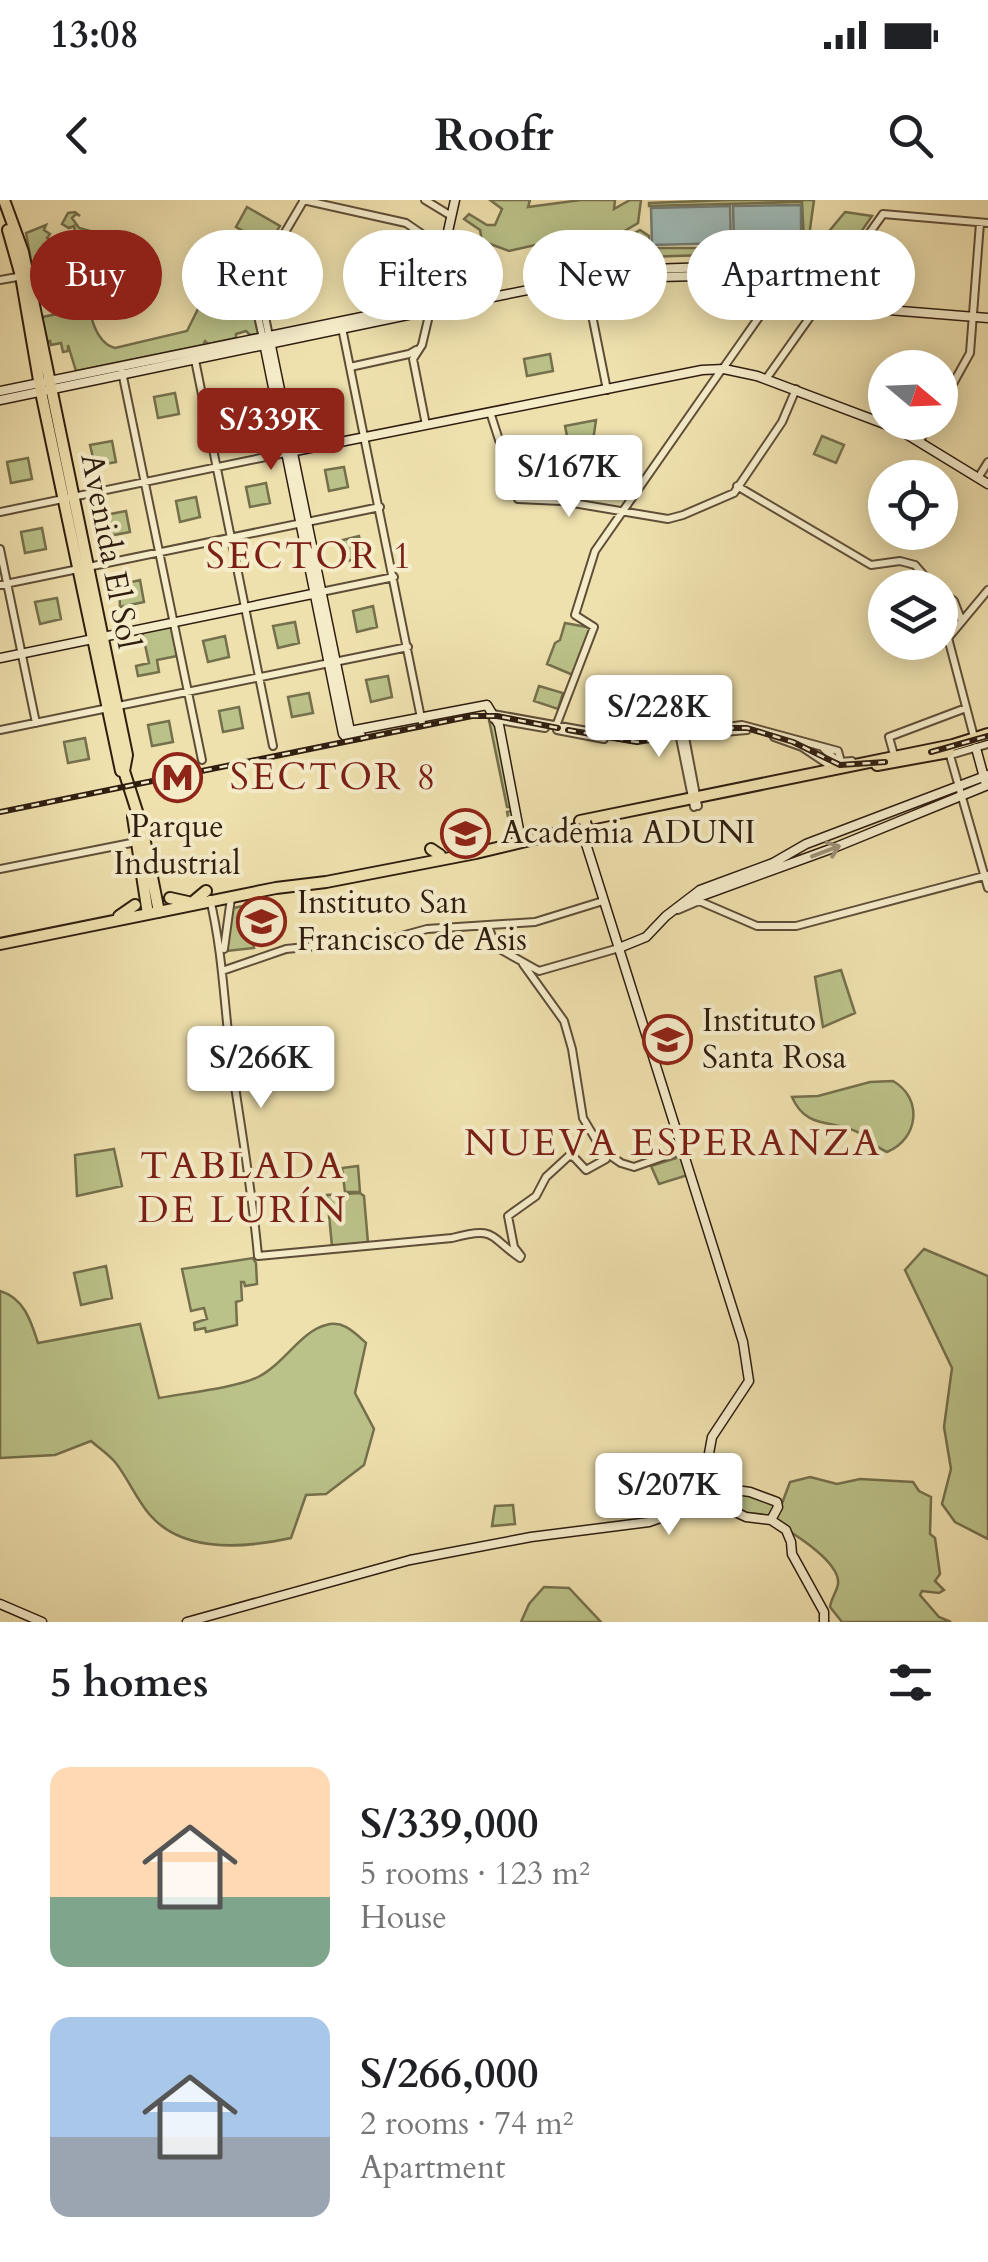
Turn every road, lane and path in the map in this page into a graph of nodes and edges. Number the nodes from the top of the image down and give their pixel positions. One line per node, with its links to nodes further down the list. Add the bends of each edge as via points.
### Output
1 (304, 200): 7 (street); 23 (street, via 258,282); 26 (street, via 257,280 254,304)
2 (427, 200): 5 (street)
3 (453, 200): 5 (main road); 9 (main road)
4 (2, 202): 11 (main road, Avenida El Sol)
5 (448, 212): 8 (main road)
6 (982, 223): 10 (street, via 884,214); 14 (street)
7 (416, 230)
8 (444, 230)
9 (447, 230)
10 (872, 230)
11 (24, 273): 12 (street); 33 (main road, Avenida El Sol)
12 (0, 278)
13 (915, 311): 14 (main road)
14 (972, 316): 15 (main road); 31 (street)
15 (988, 317)
16 (353, 320): 24 (main road)
17 (360, 320): 24 (main road)
18 (426, 320): 28 (street, via 409,354)
19 (427, 320): 41 (street, via 413,357)
20 (592, 320): 34 (street)
21 (757, 320): 29 (street)
22 (804, 320): 32 (street)
23 (266, 322): 25 (street); 26 (street)
24 (339, 324): 26 (main road); 28 (street)
25 (284, 330)
26 (266, 341): 27 (main road); 44 (main road)
27 (193, 355): 30 (main road); 46 (street)
28 (351, 367): 42 (street)
29 (723, 368): 32 (main road); 34 (main road); 53 (street)
30 (123, 370): 33 (main road); 48 (street)
31 (958, 373)
32 (763, 377): 35 (main road)
33 (46, 387): 36 (main road); 37 (main road); 50 (main road, Avenida El Sol)
34 (605, 389): 38 (main road)
35 (797, 390): 39 (main road); 40 (main road); 49 (street)
36 (0, 391)
37 (0, 400)
38 (490, 412): 41 (main road); 53 (street, via 518,499)
39 (868, 416)
40 (868, 417)
41 (426, 424): 42 (main road)
42 (365, 436): 44 (main road); 51 (street)
43 (920, 440): 47 (main road)
44 (289, 451): 46 (street); 54 (main road)
45 (988, 465): 47 (street)
46 (216, 467): 48 (street); 55 (street)
47 (983, 479)
48 (145, 483): 50 (street); 57 (street)
49 (735, 489): 53 (street, via 668,519); 60 (street, via 871,565 900,560)
50 (68, 497): 52 (street); 59 (main road, Avenida El Sol)
51 (379, 506): 54 (street); 61 (street)
52 (0, 511)
53 (622, 511): 81 (street, via 596,551 576,611 594,627)
54 (304, 522): 55 (street); 64 (main road)
55 (230, 537): 57 (street); 65 (street)
56 (0, 548): 62 (street)
57 (160, 551): 59 (street); 68 (street)
58 (0, 556): 62 (street)
59 (82, 567): 62 (street); 69 (main road, Avenida El Sol)
60 (920, 570)
61 (394, 577): 64 (street); 70 (street)
62 (4, 583): 71 (street)
63 (988, 590): 67 (street)
64 (318, 592): 65 (main road); 73 (main road)
65 (244, 606): 68 (main road); 74 (street)
66 (958, 610): 67 (street)
67 (962, 620): 77 (street, via 948,638)
68 (174, 621): 69 (main road); 75 (street)
69 (97, 637): 71 (main road); 76 (main road, Avenida El Sol)
70 (408, 646): 73 (street); 79 (street)
71 (20, 653): 72 (main road); 80 (street)
72 (0, 657)
73 (332, 662): 74 (street); 79 (main road, via 348,733)
74 (258, 677): 75 (street); 85 (street)
75 (188, 691): 76 (street); 89 (street)
76 (111, 707): 80 (street); 99 (main road, Avenida El Sol, via 127,755 125,777)
77 (966, 708): 87 (street); 88 (street, via 890,737)
78 (491, 715): 79 (main road); 81 (street); 83 (street, via 634,744); 98 (main road)
79 (423, 721)
80 (35, 723): 82 (street)
81 (556, 726): 86 (street, via 640,740 742,725)
82 (0, 730)
83 (683, 738): 86 (street, via 750,730 802,746 830,766 834,758); 95 (street)
84 (988, 740): 87 (main road)
85 (272, 746)
86 (827, 749): 88 (street, via 841,762)
87 (963, 749): 88 (main road); 90 (main road); 91 (main road); 92 (street)
88 (891, 756): 90 (main road)
89 (203, 760)
90 (787, 780): 93 (main road); 93 (main road, via 766,792)
91 (987, 782): 92 (main road); 94 (main road)
92 (959, 786): 94 (street); 109 (main road, via 704,888)
93 (742, 793): 95 (main road)
94 (962, 797): 102 (street); 109 (main road, one-way to 94)
95 (691, 804): 96 (main road)
96 (648, 814): 97 (main road); 98 (main road)
97 (583, 825): 98 (main road); 107 (main road); 113 (main road)
98 (519, 838): 100 (main road); 100 (main road, via 489,851)
99 (139, 841): 101 (street); 108 (main road, Avenida El Sol)
100 (385, 868): 103 (main road)
101 (0, 870)
102 (986, 875): 104 (street); 109 (street, via 814,923 757,926 699,901)
103 (263, 888): 105 (main road); 106 (main road)
104 (988, 888)
105 (232, 896): 106 (main road); 115 (street)
106 (203, 900): 108 (main road); 115 (street)
107 (603, 901): 110 (street, via 535,922); 113 (main road)
108 (153, 911): 111 (main road); 111 (main road)
109 (670, 913): 113 (main road, via 646,937)
110 (488, 926): 114 (street, via 493,943); 115 (street, via 313,944)
111 (63, 933): 112 (main road)
112 (0, 942)
113 (620, 948): 114 (street, via 538,971); 117 (main road)
114 (523, 964): 116 (street, via 564,1022)
115 (224, 971): 118 (street, via 259,1255 475,1232 492,1234 520,1258 508,1217 571,1154 586,1170)
116 (585, 1122): 118 (street); 119 (street, via 606,1154)
117 (684, 1150): 119 (street); 120 (main road, via 746,1339 752,1378)
118 (606, 1159): 119 (street)
119 (634, 1168)
120 (731, 1411): 121 (main road, via 714,1438); 122 (main road, via 712,1437)
121 (707, 1486): 122 (main road); 123 (main road, via 777,1502)
122 (700, 1494): 123 (main road, via 746,1517); 126 (main road, via 654,1524 410,1560)
123 (770, 1520): 127 (main road, via 790,1538)
124 (0, 1605): 125 (main road)
125 (40, 1622)
126 (187, 1622)
127 (824, 1622)

